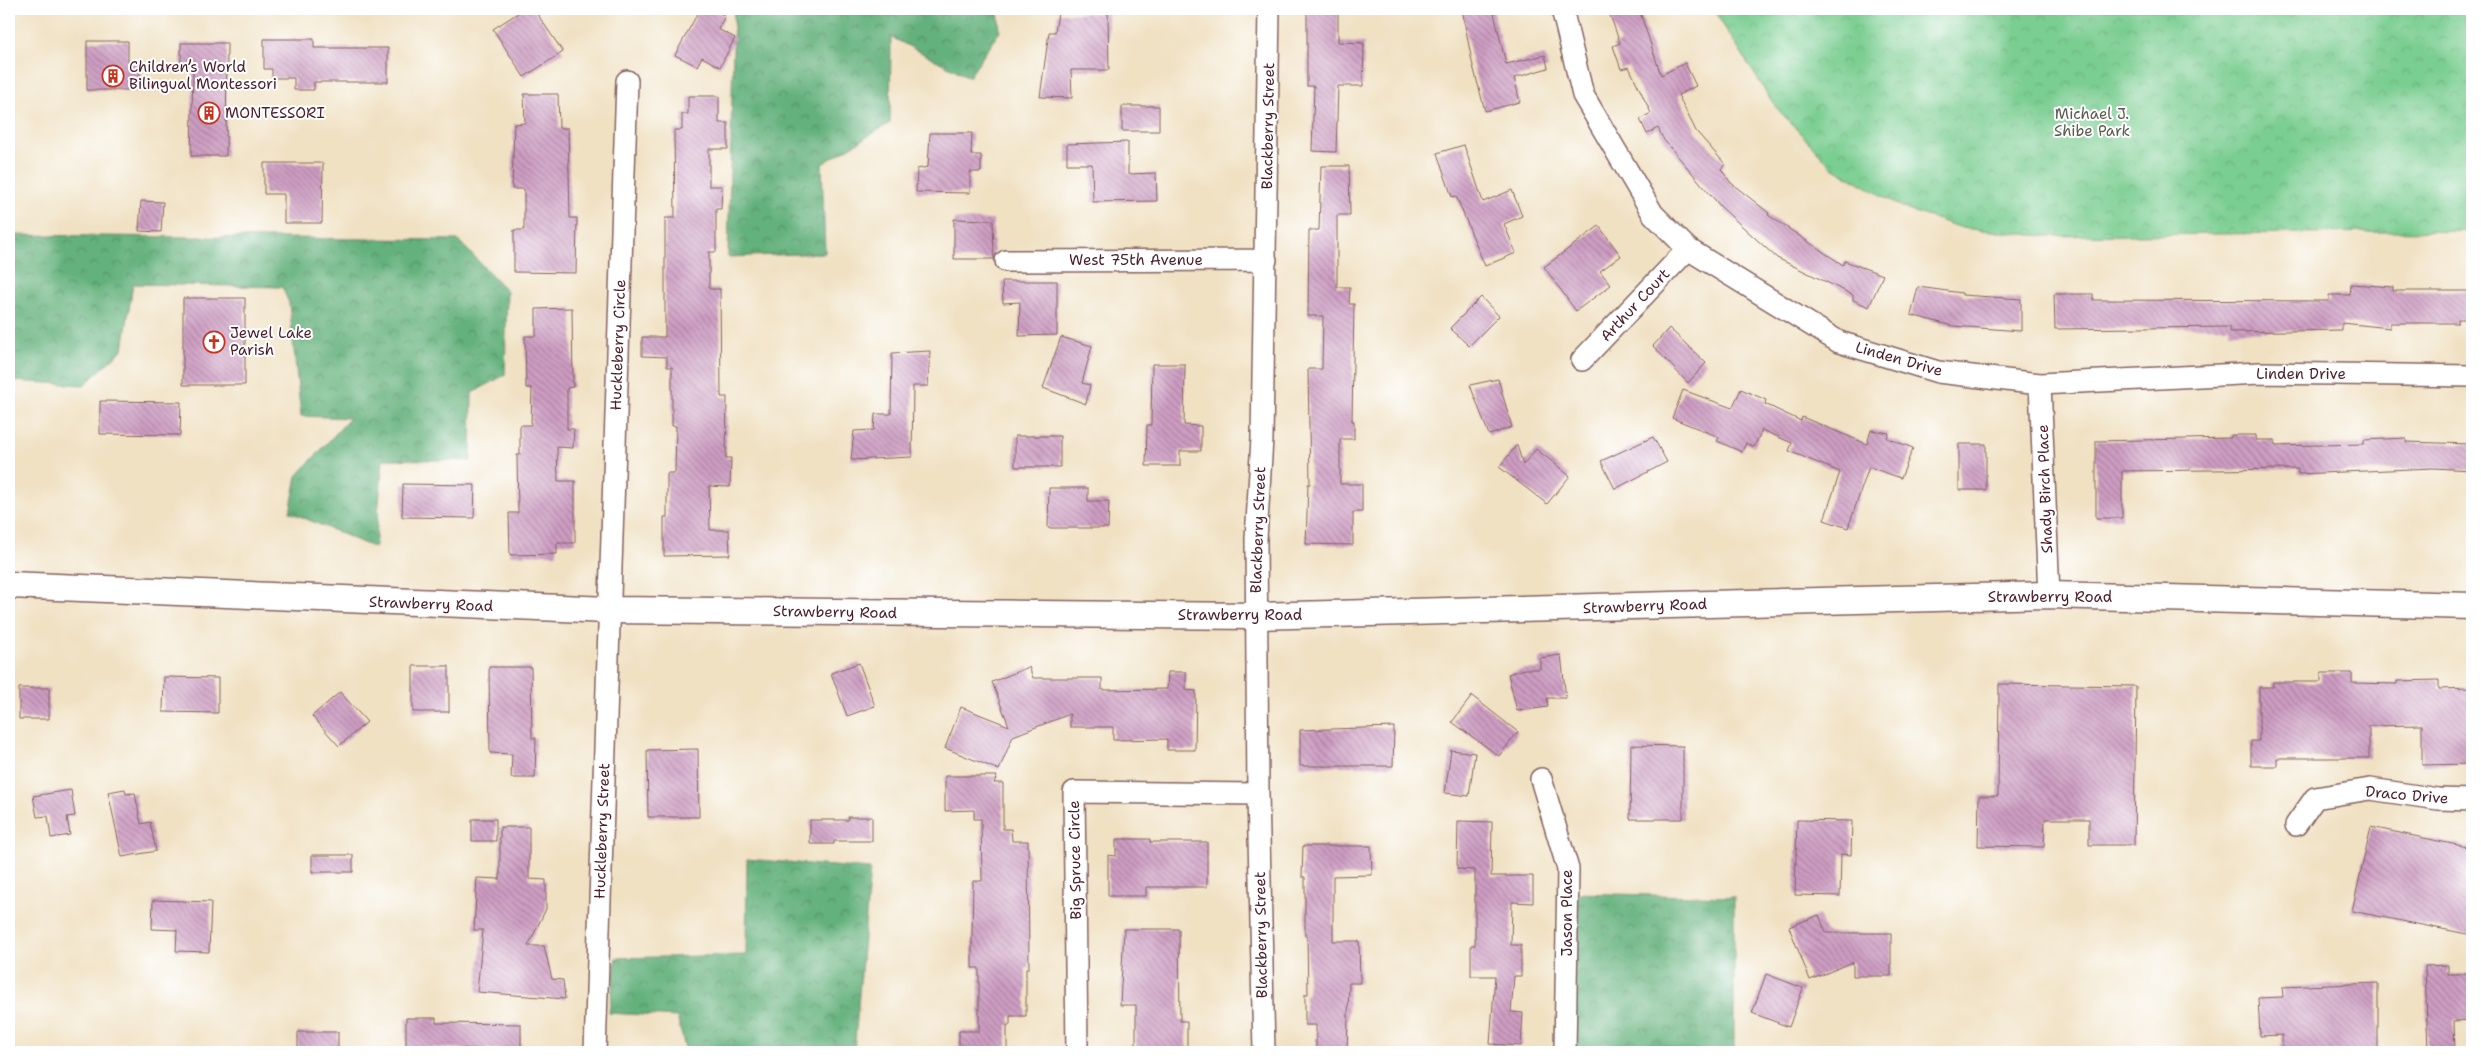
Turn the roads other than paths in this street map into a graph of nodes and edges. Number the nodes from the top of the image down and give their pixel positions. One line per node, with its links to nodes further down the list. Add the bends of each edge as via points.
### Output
1 (1269, 9): 5 (street, Blackberry Street)
2 (1562, 9): 4 (street, Linden Drive, via 1582,95 1653,214)
3 (627, 81): 13 (street, Huckleberry Circle)
4 (1688, 249): 7 (street, Arthur Court); 9 (street, Linden Drive, via 1839,342 1938,372)
5 (1266, 260): 6 (street, West 75th Avenue); 14 (street, Blackberry Street)
6 (1006, 261)
7 (1582, 360)
8 (2472, 376): 9 (street, Linden Drive, via 2260,373)
9 (2040, 384): 11 (street, Shady Birch Place)
10 (9, 585): 13 (street, Strawberry Road)
11 (2049, 595): 12 (street, Strawberry Road); 14 (street, Strawberry Road)
12 (2472, 606)
13 (608, 610): 14 (street, Strawberry Road); 19 (street, Huckleberry Street)
14 (1256, 616): 16 (street, Blackberry Street)
15 (1541, 778): 22 (street, Jason Place, via 1568,869)
16 (1258, 794): 20 (street, Big Spruce Circle, via 1074,792); 21 (street, Blackberry Street)
17 (2472, 800): 18 (street, Draco Drive, via 2438,799 2370,789 2315,798)
18 (2296, 825)
19 (595, 1052)
20 (1077, 1052)
21 (1264, 1052)
22 (1565, 1052)

